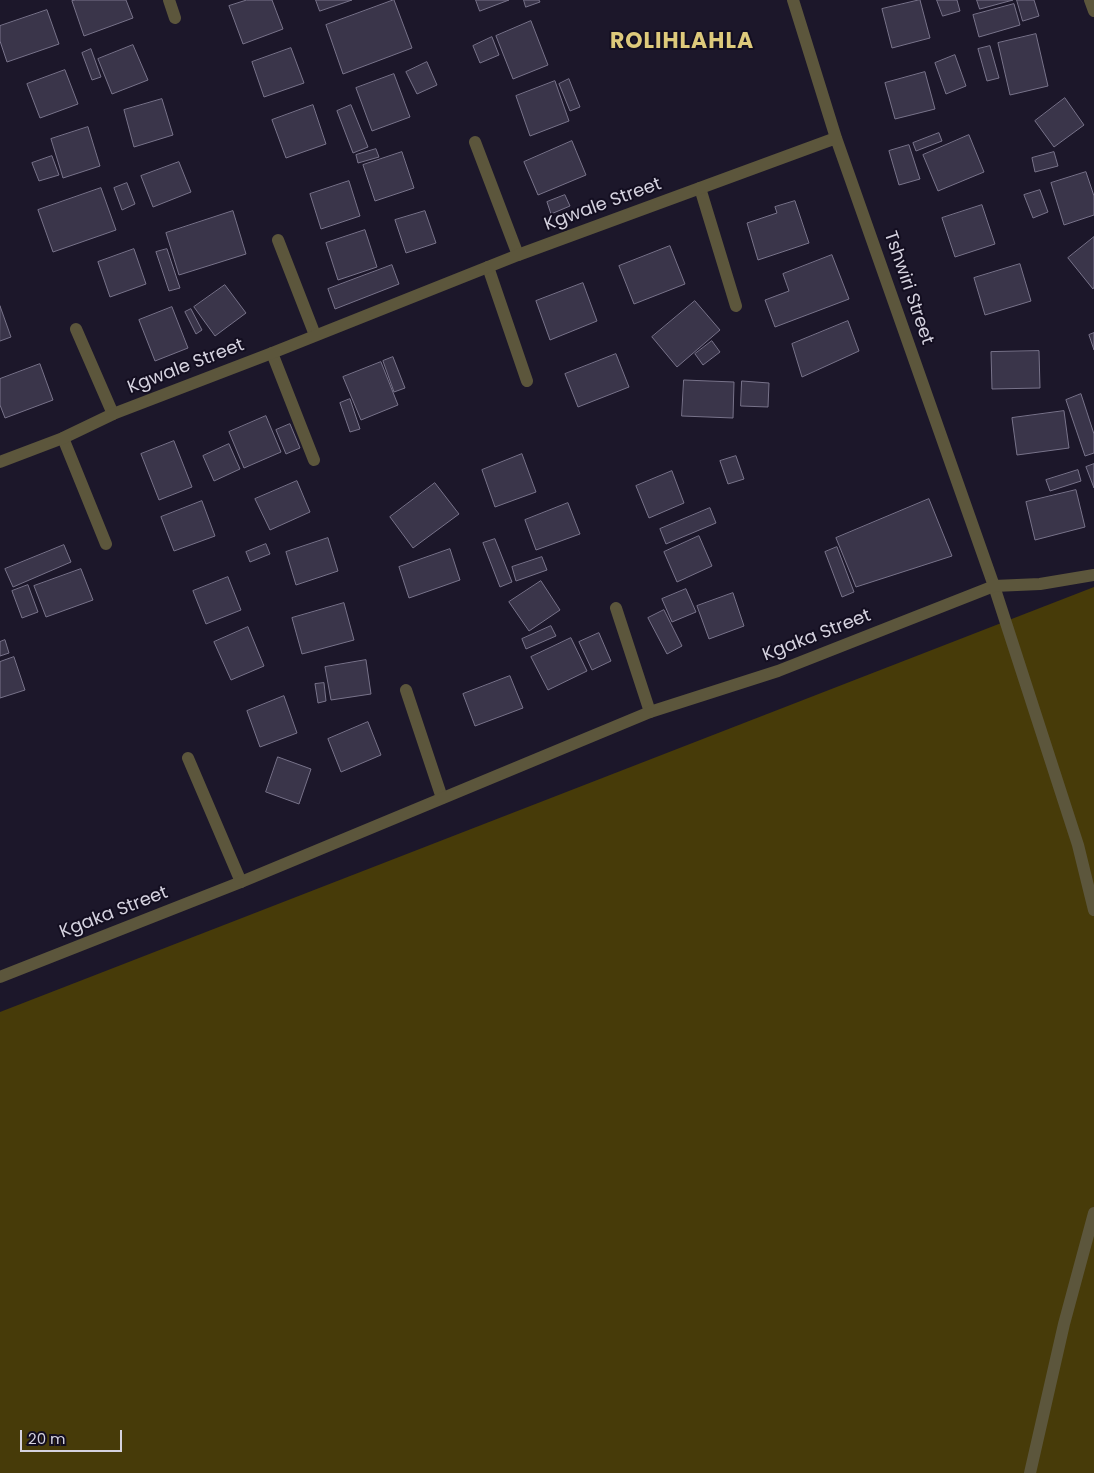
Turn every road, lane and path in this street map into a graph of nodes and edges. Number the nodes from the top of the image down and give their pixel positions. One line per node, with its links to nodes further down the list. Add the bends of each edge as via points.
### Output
1 (169, 0): 5 (street)
2 (793, 0): 6 (street, Tshwiri Street)
3 (1090, 0): 4 (street)
4 (1094, 11)
5 (175, 18)
6 (836, 138): 8 (street, Kgwale Street); 23 (street, Tshwiri Street)
7 (475, 142): 10 (street)
8 (700, 188): 10 (street, Kgwale Street); 12 (street)
9 (278, 240): 14 (street)
10 (518, 255): 11 (street, Kgwale Street)
11 (488, 267): 14 (street, Kgwale Street); 16 (street)
12 (736, 306)
13 (76, 329): 17 (street, Kgwale Street)
14 (315, 335): 15 (street, Kgwale Street)
15 (272, 353): 17 (street, Kgwale Street); 19 (street, Kgwale Street)
16 (527, 381)
17 (113, 414): 18 (street, Kgwale Street)
18 (63, 438): 20 (street, Kgwale Street); 21 (street)
19 (314, 460)
20 (0, 462)
21 (106, 544)
22 (1094, 575): 23 (street, Kgaka Street, via 1040,584)
23 (994, 586): 26 (street, Kgaka Street, via 778,671); 30 (street, Tshwiri Street, via 1078,845)
24 (616, 608): 26 (street)
25 (406, 690): 28 (street)
26 (650, 712): 28 (street, Kgaka Street)
27 (188, 758): 29 (street)
28 (442, 798): 29 (street, Kgaka Street)
29 (241, 882): 31 (street, Kgaka Street)
30 (1094, 910)
31 (0, 977)
32 (1094, 1213): 33 (street, via 1064,1324)
33 (1030, 1473)

